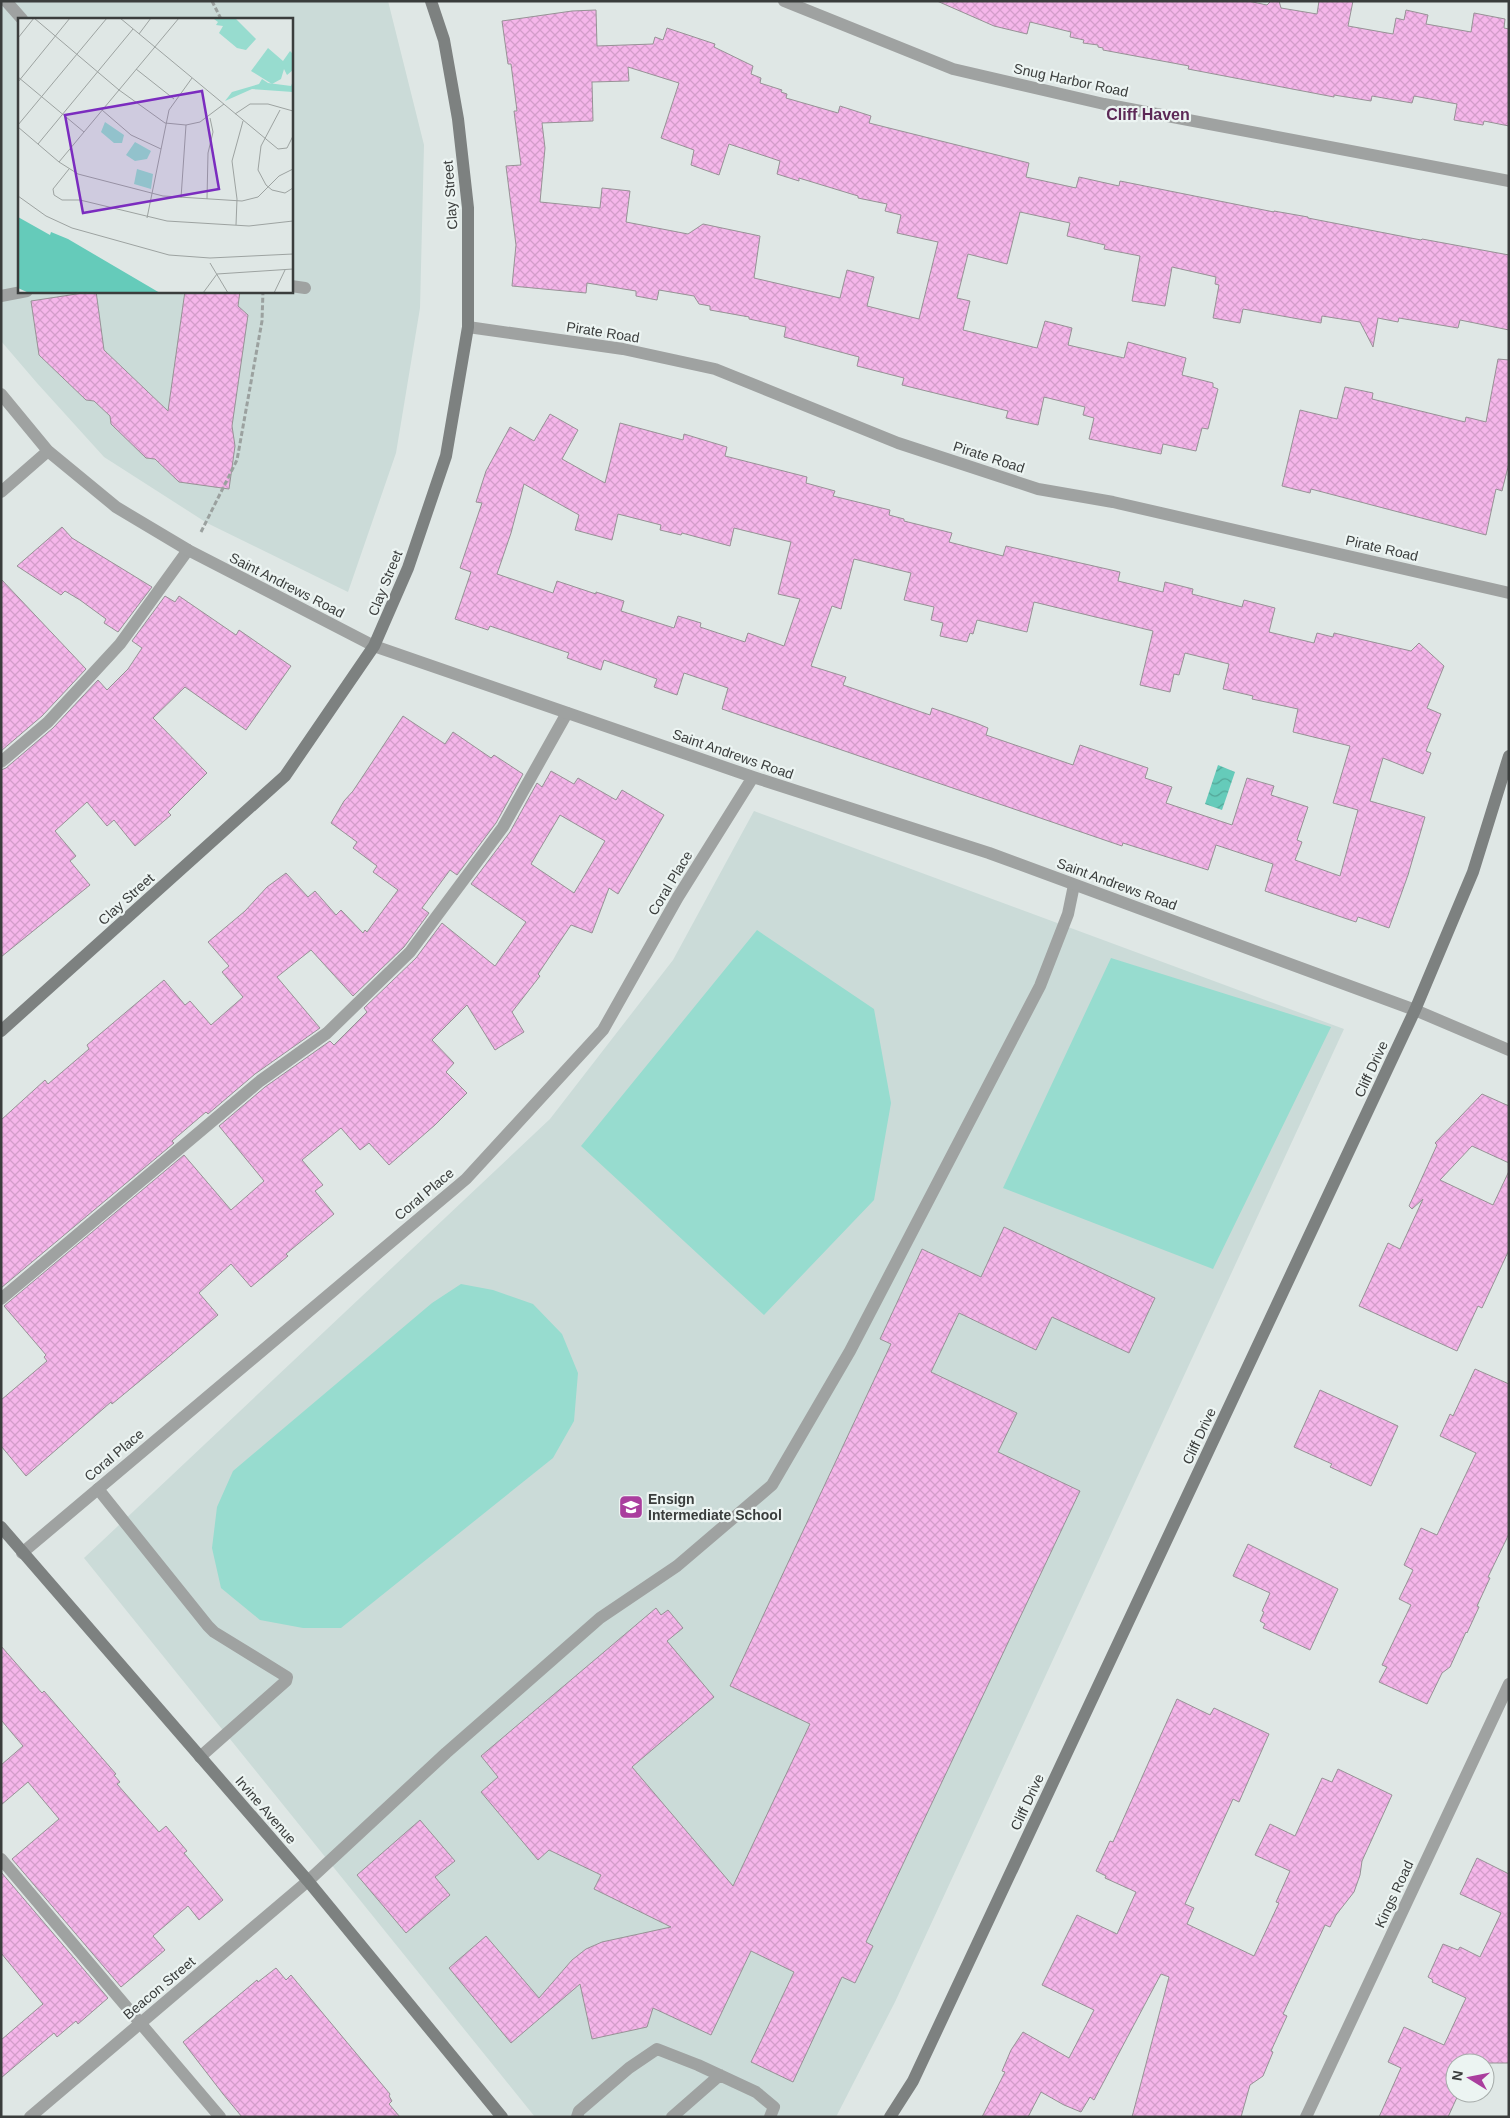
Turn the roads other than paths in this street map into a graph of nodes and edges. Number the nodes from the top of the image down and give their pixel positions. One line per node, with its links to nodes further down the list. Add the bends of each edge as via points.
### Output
1 (6, 1): 4 (street)
2 (431, 1): 10 (street, Clay Street, via 444,40 458,119 468,208)
3 (784, 1): 5 (street, Snug Harbor Road, via 952,69 1104,104)
4 (21, 18)
5 (1509, 180)
6 (292, 286): 7 (street)
7 (305, 288)
8 (22, 292): 9 (street)
9 (1, 296)
10 (468, 327): 15 (street, Pirate Road, via 623,349 715,369 898,443 1038,489 1113,502); 16 (street, Clay Street, via 446,456 408,568)
11 (1, 394): 12 (street, Saint Andrews Road)
12 (48, 451): 13 (street); 14 (street, Saint Andrews Road, via 116,507)
13 (1, 492)
14 (188, 550): 16 (street, Saint Andrews Road); 19 (street, via 120,644 48,722)
15 (1509, 593)
16 (374, 646): 17 (street, Saint Andrews Road); 23 (street, Clay Street, via 285,776)
17 (567, 712): 20 (street, Saint Andrews Road); 25 (street, via 503,827 410,952 327,1033 260,1081)
18 (1509, 756): 22 (street, Cliff Drive, via 1473,872)
19 (1, 762)
20 (753, 776): 21 (street, Saint Andrews Road, via 989,853); 26 (street, Coral Place, via 678,898 603,1030 466,1179)
21 (1074, 885): 22 (street, Saint Andrews Road); 32 (street, Beacon Street, via 1068,914 1040,986 850,1351 772,1485 677,1566 600,1618)
22 (1416, 1010): 24 (street, Saint Andrews Road); 41 (street, Cliff Drive, via 913,2081)
23 (1, 1031)
24 (1509, 1050)
25 (1, 1299)
26 (98, 1488): 28 (street, Coral Place); 30 (street, via 214,1632 287,1677)
27 (1, 1528): 28 (street, Irvine Avenue)
28 (22, 1553): 30 (street, Irvine Avenue)
29 (1509, 1684): 42 (street, Kings Road)
30 (200, 1757): 32 (street, Irvine Avenue)
31 (1, 1859): 33 (street)
32 (308, 1881): 33 (street, Beacon Street); 37 (street, Irvine Avenue)
33 (141, 2023): 35 (street, Beacon Street); 36 (street)
34 (720, 2075): 38 (street, via 657,2049 629,2068 579,2111); 39 (street); 40 (street, via 756,2092 774,2108)
35 (30, 2117)
36 (220, 2117)
37 (502, 2117)
38 (578, 2117)
39 (672, 2117)
40 (770, 2117)
41 (890, 2117)
42 (1306, 2117)

